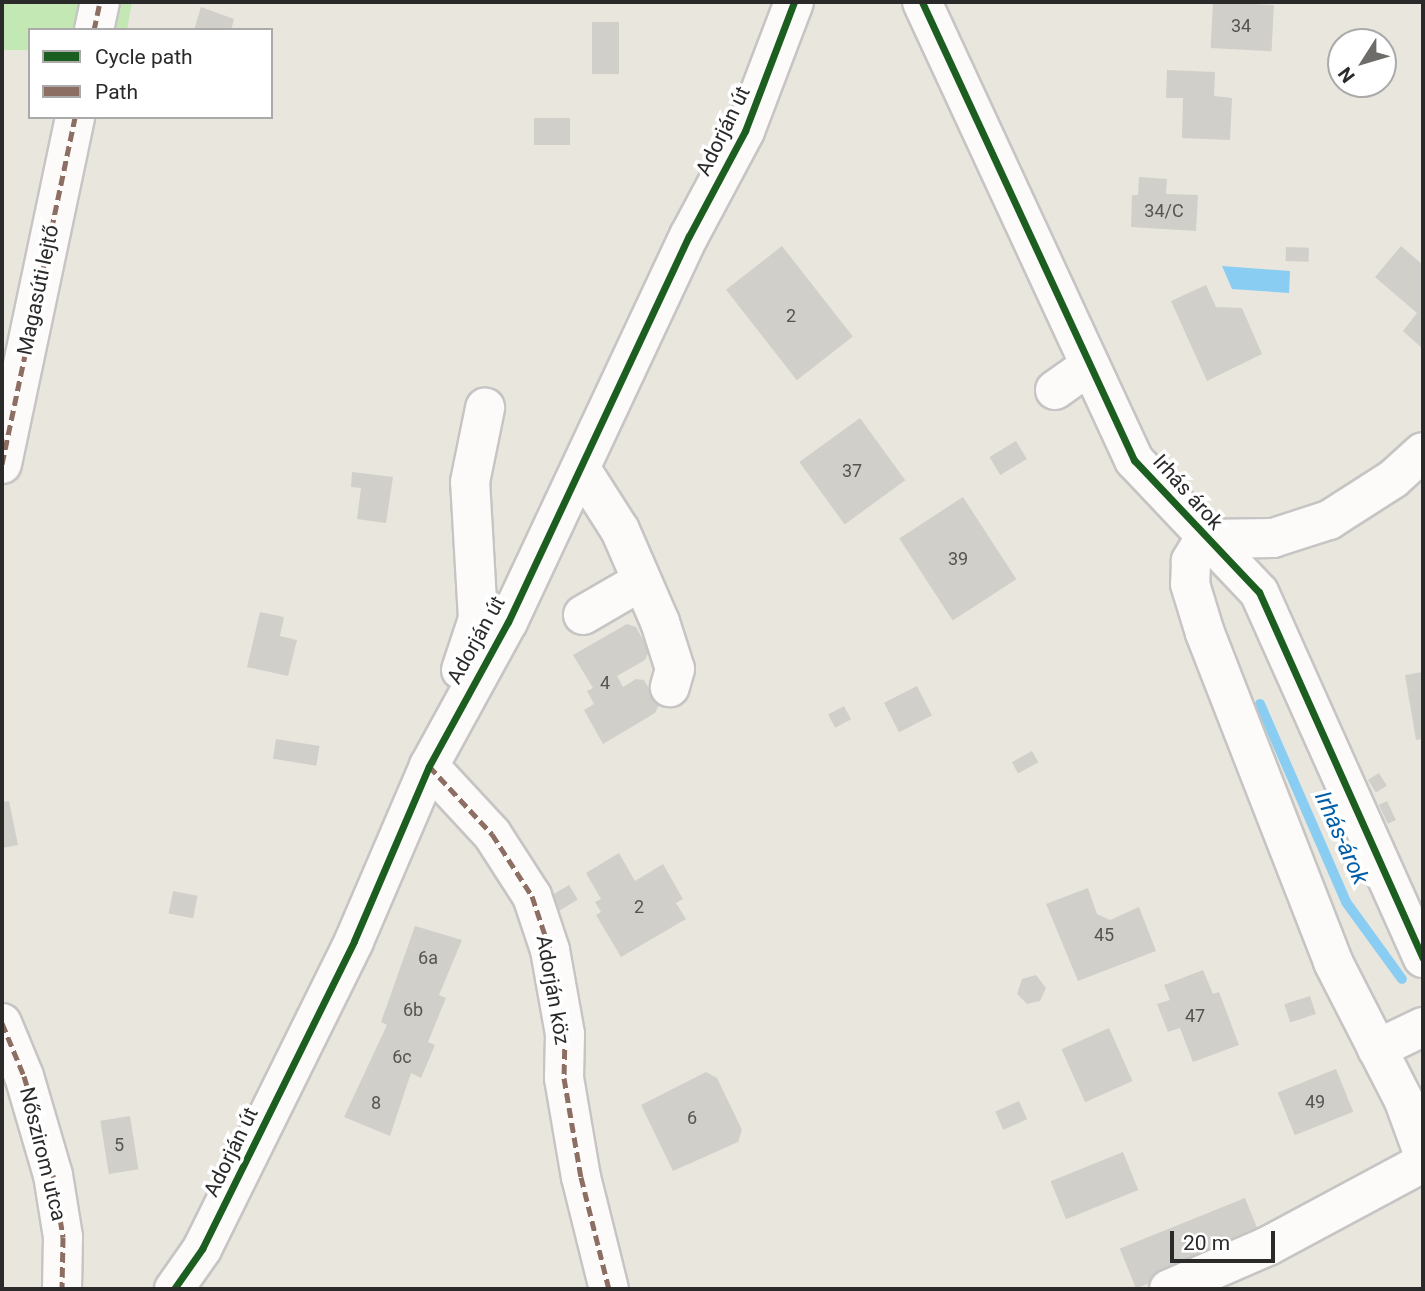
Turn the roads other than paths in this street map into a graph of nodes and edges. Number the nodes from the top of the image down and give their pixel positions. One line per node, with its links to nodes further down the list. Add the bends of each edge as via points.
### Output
1 (100, 2): 4 (street)
2 (793, 2): 11 (street, Adorján út, via 745,131 690,236)
3 (922, 2): 6 (street, Irhás árok)
4 (94, 28)
5 (75, 119): 10 (street, Magasúti lejtő)
6 (1089, 366): 7 (street); 12 (street, Irhás árok, via 1135,460)
7 (1055, 390)
8 (485, 408): 16 (street, via 470,482 478,619 460,672)
9 (1423, 452): 12 (street, via 1393,479 1329,520 1273,538)
10 (2, 464)
11 (581, 468): 13 (street, via 620,530); 16 (street, Adorján út, via 508,622)
12 (1204, 539): 18 (street, Irhás árok, via 1248,575 1259,592); 21 (street, via 1191,561 1190,584 1205,633 1333,962)
13 (640, 582): 14 (street); 15 (street, via 675,668)
14 (583, 615)
15 (670, 687)
16 (461, 703): 17 (street, Adorján út)
17 (429, 766): 26 (street, Adorján út, via 355,941 202,1249); 27 (street, Adorján köz, via 492,834 532,896 550,950 581,1177)
18 (1423, 958)
19 (2, 1023): 25 (street, Nőszirom utca, via 24,1076 52,1175 63,1237)
20 (1423, 1027): 21 (street)
21 (1377, 1049): 22 (street)
22 (1413, 1096): 23 (street)
23 (1423, 1153)
24 (1423, 1163): 28 (street, via 1268,1246)
25 (62, 1289)
26 (174, 1289)
27 (609, 1289)
28 (1170, 1289)

